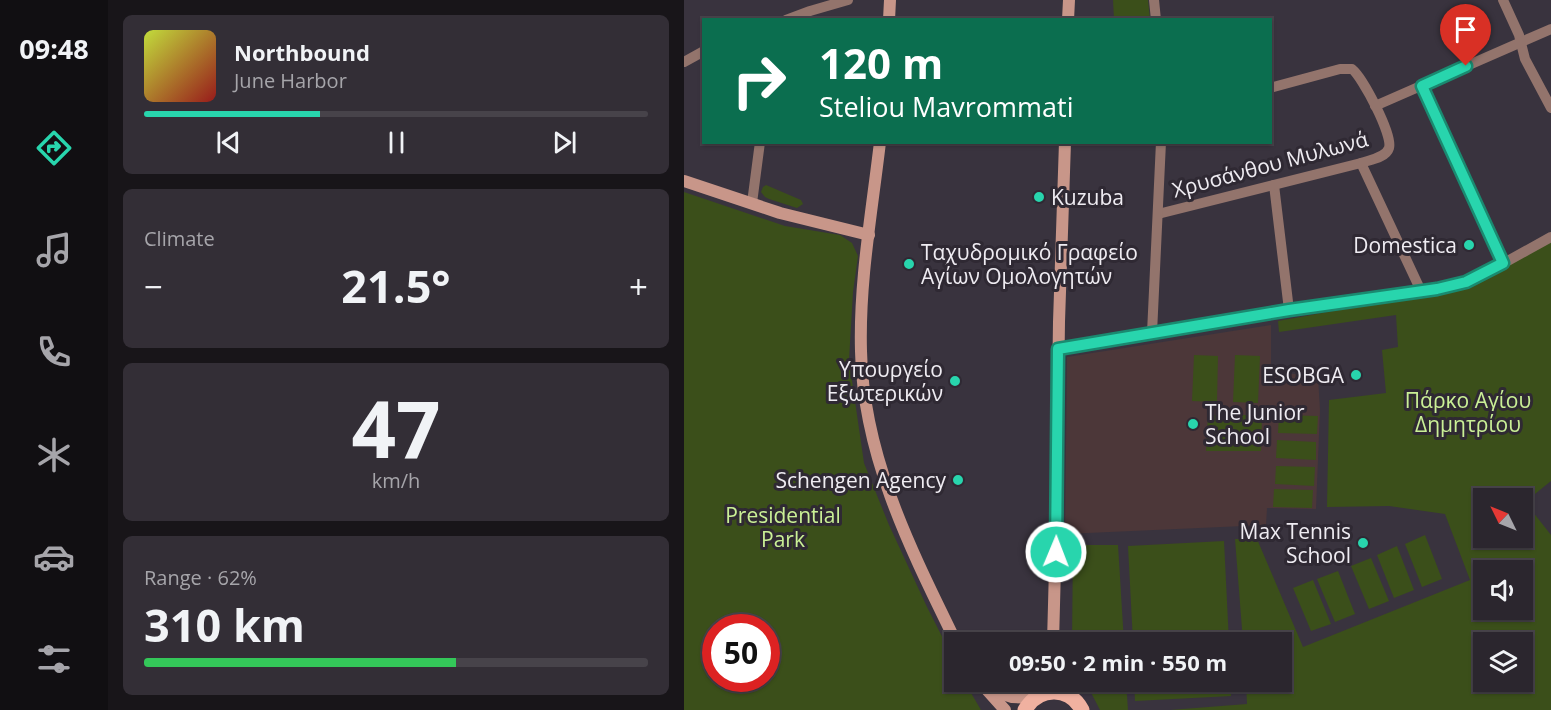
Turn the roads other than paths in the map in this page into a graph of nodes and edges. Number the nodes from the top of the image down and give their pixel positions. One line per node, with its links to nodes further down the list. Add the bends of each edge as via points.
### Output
1 (848, 0): 6 (street)
2 (890, 0): 7 (main road)
3 (1069, 0): 8 (main road)
4 (1154, 0): 9 (street)
5 (1503, 0): 11 (street)
6 (792, 18)
7 (889, 18)
8 (1068, 18)
9 (1156, 18)
10 (1551, 29): 11 (street)
11 (1521, 43): 14 (street); 17 (street, via 1525,59)
12 (702, 52): 13 (street)
13 (684, 62)
14 (1422, 86): 16 (street); 29 (street)
15 (1272, 87): 16 (street, via 1352,69 1362,79)
16 (1375, 106): 22 (street, Χρυσάνθου Μυλωνά, via 1389,147 1386,153)
17 (1551, 108)
18 (760, 144): 25 (street)
19 (880, 144): 27 (main road)
20 (1065, 144): 33 (main road)
21 (1161, 144): 26 (street)
22 (1361, 163): 24 (street, Χρυσάνθου Μυλωνά); 30 (street)
23 (684, 181): 25 (main road)
24 (1275, 184): 26 (street, Χρυσάνθου Μυλωνά); 31 (street)
25 (752, 203): 27 (main road)
26 (1158, 214): 32 (street)
27 (869, 235): 34 (main road, via 861,348 873,438 902,528)
28 (1551, 237): 29 (street)
29 (1503, 263): 30 (street, via 1466,282)
30 (1421, 291): 31 (street)
31 (1289, 310): 32 (street)
32 (1152, 333): 33 (street)
33 (1058, 349): 35 (main road)
34 (951, 632)
35 (1054, 632)
36 (989, 692): 41 (main road)
37 (1000, 692): 39 (main road, via 1012,697)
38 (1069, 692): 40 (main road)
39 (1037, 696): 40 (main road, via 1054,691)
40 (1071, 697): 42 (main road)
41 (1005, 710)
42 (1082, 710)

